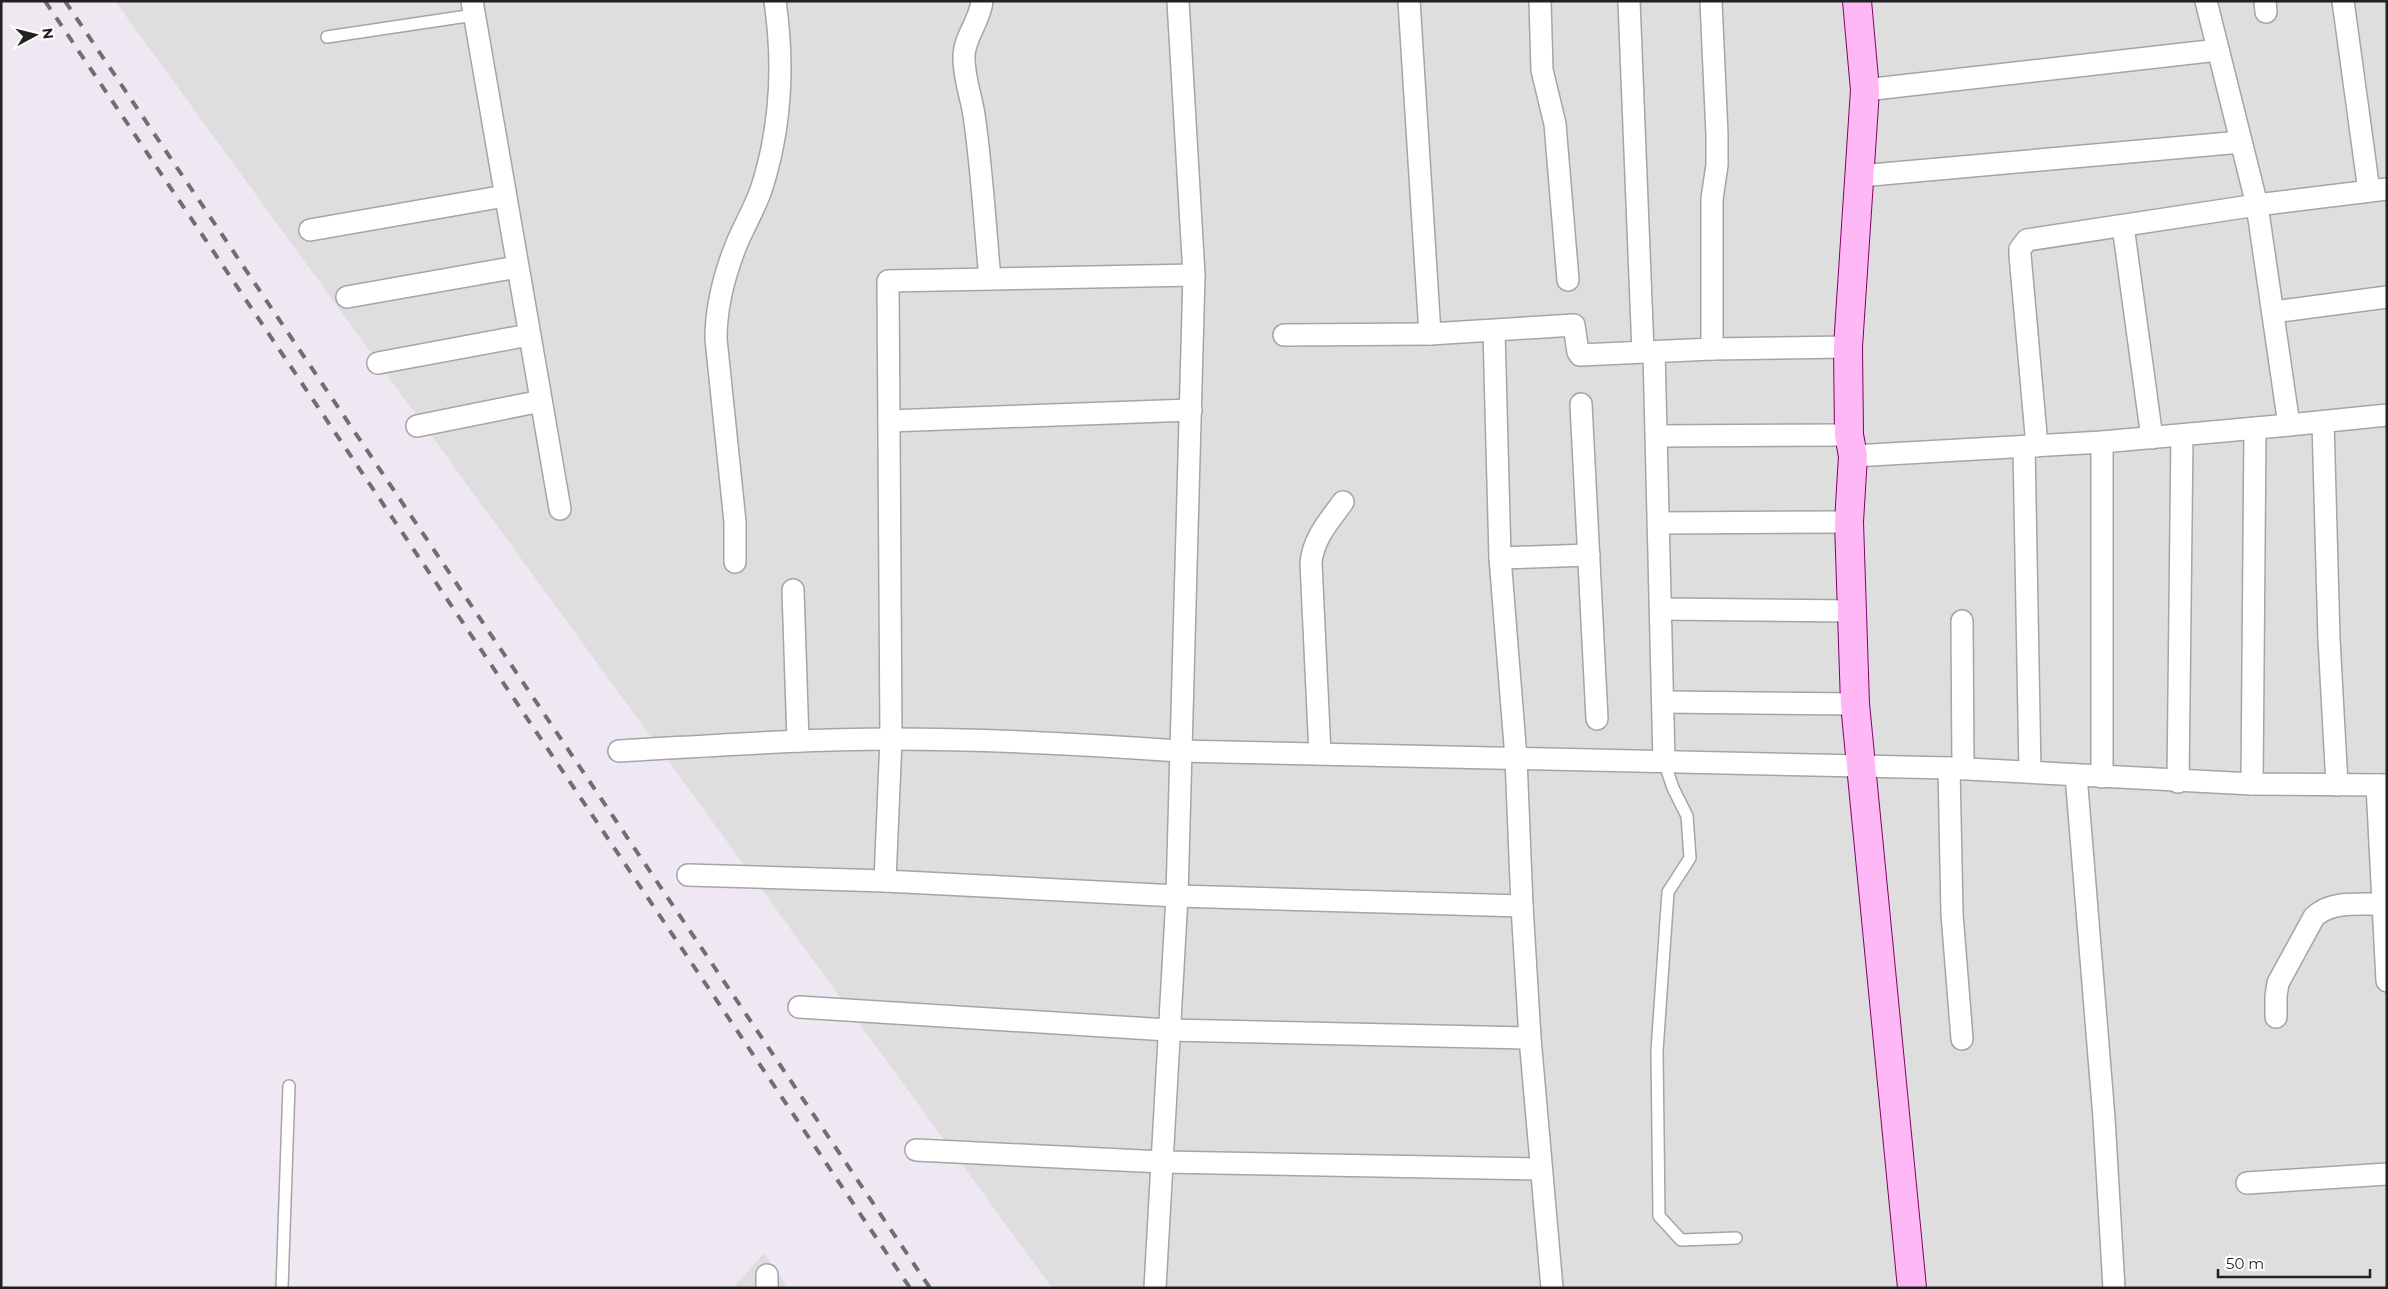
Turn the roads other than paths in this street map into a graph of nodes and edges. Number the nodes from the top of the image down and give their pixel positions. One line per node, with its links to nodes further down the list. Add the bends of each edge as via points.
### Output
1 (775, 1): 58 (street, via 781,76 769,161 762,189 724,278 716,316 735,522)
2 (982, 1): 24 (street, via 968,37 964,65 974,115)
3 (1178, 1): 23 (street)
4 (1409, 1): 30 (street)
5 (1540, 1): 25 (street, via 1542,70 1555,124)
6 (1629, 1): 35 (street)
7 (1712, 1): 34 (street, via 1718,136 1712,199)
8 (1857, 1): 14 (street)
9 (2206, 1): 13 (street)
10 (2344, 1): 17 (street)
11 (473, 8): 12 (lane); 18 (street)
12 (327, 37)
13 (2218, 50): 14 (street); 15 (street)
14 (1865, 90): 16 (street)
15 (2241, 142): 16 (street); 19 (street)
16 (1860, 176): 33 (street)
17 (2378, 190): 19 (street)
18 (505, 196): 21 (street); 22 (street)
19 (2257, 204): 20 (street); 28 (street)
20 (2123, 226): 48 (street); 51 (street, via 2028,240 2020,249)
21 (310, 230)
22 (518, 267): 26 (street); 31 (street)
23 (1194, 275): 24 (street); 39 (street)
24 (990, 279): 41 (street, via 888,281)
25 (1568, 280)
26 (347, 297)
27 (2387, 297): 28 (street)
28 (2273, 312): 43 (street)
29 (1494, 331): 30 (street); 35 (street, via 1574,326 1580,355); 57 (street)
30 (1430, 334): 32 (street)
31 (529, 335): 36 (street); 37 (street)
32 (1284, 335)
33 (1848, 347): 34 (street); 50 (street)
34 (1712, 349): 35 (street)
35 (1649, 352): 47 (street)
36 (378, 363)
37 (541, 401): 44 (street); 53 (street)
38 (1581, 404): 56 (street)
39 (1191, 410): 41 (street); 69 (street)
40 (2387, 415): 42 (street)
41 (889, 421): 66 (street)
42 (2323, 422): 43 (street); 80 (street)
43 (2289, 425): 45 (street)
44 (417, 426)
45 (2255, 428): 46 (street); 79 (street)
46 (2182, 435): 48 (street); 78 (street)
47 (1657, 436): 50 (street); 55 (street)
48 (2152, 438): 49 (street)
49 (2102, 442): 51 (street); 77 (street)
50 (1850, 446): 51 (street); 54 (street)
51 (2030, 447): 75 (street)
52 (1343, 502): 70 (street, via 1316,540 1312,551 1312,626)
53 (560, 509)
54 (1849, 522): 55 (street); 61 (street)
55 (1659, 523): 60 (street)
56 (1589, 555): 57 (street); 65 (street)
57 (1500, 558): 71 (street)
58 (735, 562)
59 (793, 590): 67 (street)
60 (1661, 609): 61 (street); 63 (street)
61 (1853, 611): 64 (street)
62 (1962, 621): 74 (street)
63 (1663, 702): 64 (street); 72 (street)
64 (1855, 704): 73 (street)
65 (1597, 719)
66 (891, 739): 67 (street); 69 (street, via 1066,742); 83 (street)
67 (798, 741): 68 (street)
68 (619, 751)
69 (1179, 751): 70 (street); 84 (street)
70 (1320, 754): 71 (street)
71 (1516, 758): 72 (street); 86 (street)
72 (1664, 761): 73 (street); 99 (lane, via 1687,816 1690,858 1668,892 1657,1051 1659,1216 1681,1240)
73 (1860, 766): 74 (street); 103 (street)
74 (1956, 769): 75 (street); 92 (street, via 1952,914)
75 (2030, 772): 76 (street)
76 (2076, 775): 77 (street); 104 (street, via 2104,1118)
77 (2102, 777): 78 (street)
78 (2178, 782): 79 (street)
79 (2252, 784): 80 (street)
80 (2337, 785): 81 (street)
81 (2382, 785): 85 (street)
82 (688, 875): 83 (street)
83 (885, 881): 84 (street)
84 (1177, 896): 86 (street); 90 (street)
85 (2383, 904): 87 (street); 89 (street, via 2333,906 2314,917 2278,983)
86 (1522, 906): 91 (street)
87 (2387, 981)
88 (799, 1007): 90 (street)
89 (2276, 1017)
90 (1168, 1030): 91 (street); 95 (street)
91 (1530, 1038): 96 (street)
92 (1962, 1039)
93 (289, 1086): 100 (lane)
94 (916, 1150): 95 (street)
95 (1162, 1162): 96 (street); 101 (street)
96 (1541, 1169): 102 (street)
97 (2387, 1174): 98 (street)
98 (2247, 1183)
99 (1736, 1238)
100 (282, 1288)
101 (1155, 1288)
102 (1552, 1288)
103 (1912, 1288)
104 (2114, 1288)

